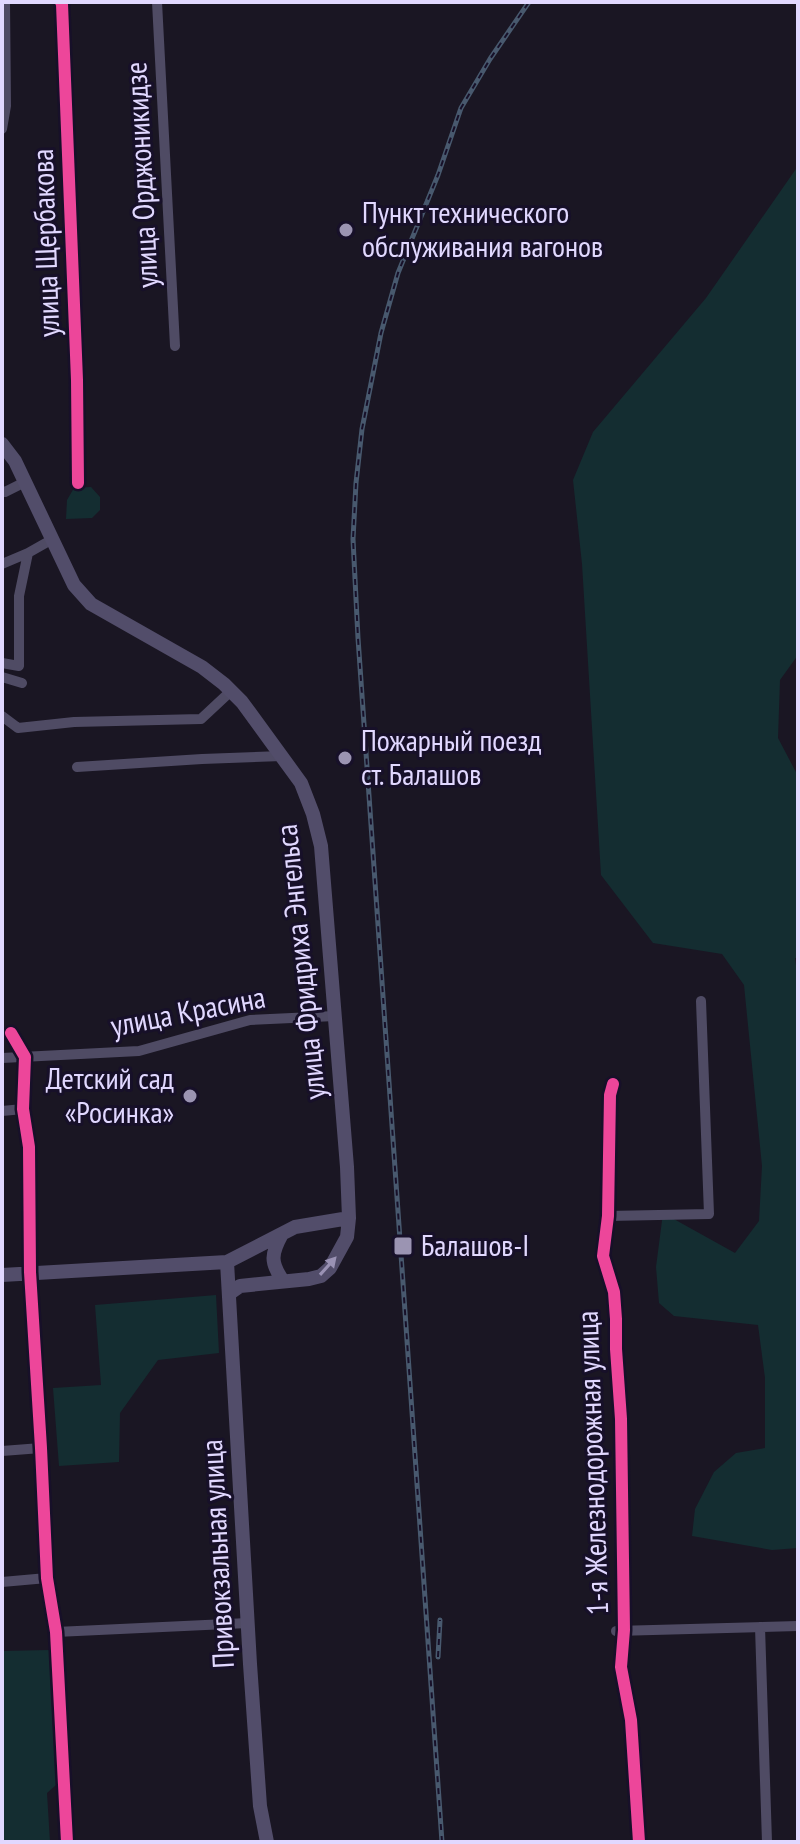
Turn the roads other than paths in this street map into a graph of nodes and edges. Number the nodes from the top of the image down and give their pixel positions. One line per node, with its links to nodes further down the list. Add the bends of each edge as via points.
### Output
1 (5, 2): 4 (street)
2 (61, 2): 8 (street, улица Щербакова)
3 (157, 2): 5 (street, улица Орджоникидзе)
4 (2, 129)
5 (175, 346)
6 (2, 444): 7 (main road, улица Фридриха Энгельса)
7 (25, 482): 9 (street); 10 (main road, улица Фридриха Энгельса)
8 (78, 483)
9 (2, 491)
10 (51, 540): 11 (street); 16 (main road, улица Фридриха Энгельса, via 74,585 91,604 202,667)
11 (28, 553): 12 (street); 13 (street, via 19,596 19,666)
12 (2, 564)
13 (2, 663)
14 (2, 677): 15 (street)
15 (22, 683)
16 (231, 691): 17 (street, via 201,719 18,728); 18 (main road, улица Фридриха Энгельса)
17 (2, 716)
18 (282, 756): 19 (street); 21 (main road, улица Фридриха Энгельса, via 301,783 321,846)
19 (77, 767)
20 (701, 1001): 28 (street, via 709,1214)
21 (335, 1016): 23 (street, улица Красина, via 250,1020 139,1051); 29 (main road, улица Фридриха Энгельса)
22 (11, 1033): 23 (main road)
23 (25, 1057): 24 (street, улица Красина); 26 (main road)
24 (2, 1058)
25 (613, 1084): 28 (street, 1-я Железнодорожная улица)
26 (23, 1109): 27 (street); 32 (main road, via 29,1147)
27 (2, 1111)
28 (608, 1216): 43 (street, 1-я Железнодорожная улица, via 603,1256 614,1292 621,1419)
29 (349, 1218): 30 (main road); 34 (main road, one-way to 29, via 321,1276 330,1268 347,1237)
30 (282, 1234): 31 (main road); 34 (main road, via 274,1268)
31 (227, 1262): 32 (main road); 35 (main road, Привокзальная улица)
32 (30, 1272): 33 (main road); 36 (main road)
33 (2, 1275)
34 (283, 1281): 35 (main road, via 240,1286)
35 (230, 1293): 40 (main road, Привокзальная улица)
36 (41, 1448): 37 (street); 38 (main road)
37 (2, 1451)
38 (47, 1578): 39 (street); 44 (main road)
39 (2, 1582)
40 (248, 1623): 44 (street); 46 (main road, Привокзальная улица)
41 (798, 1626): 42 (street)
42 (760, 1627): 43 (street); 48 (street)
43 (620, 1630): 47 (street, 1-я Железнодорожная улица)
44 (56, 1632): 45 (main road)
45 (67, 1842)
46 (267, 1842)
47 (639, 1842)
48 (767, 1842)

